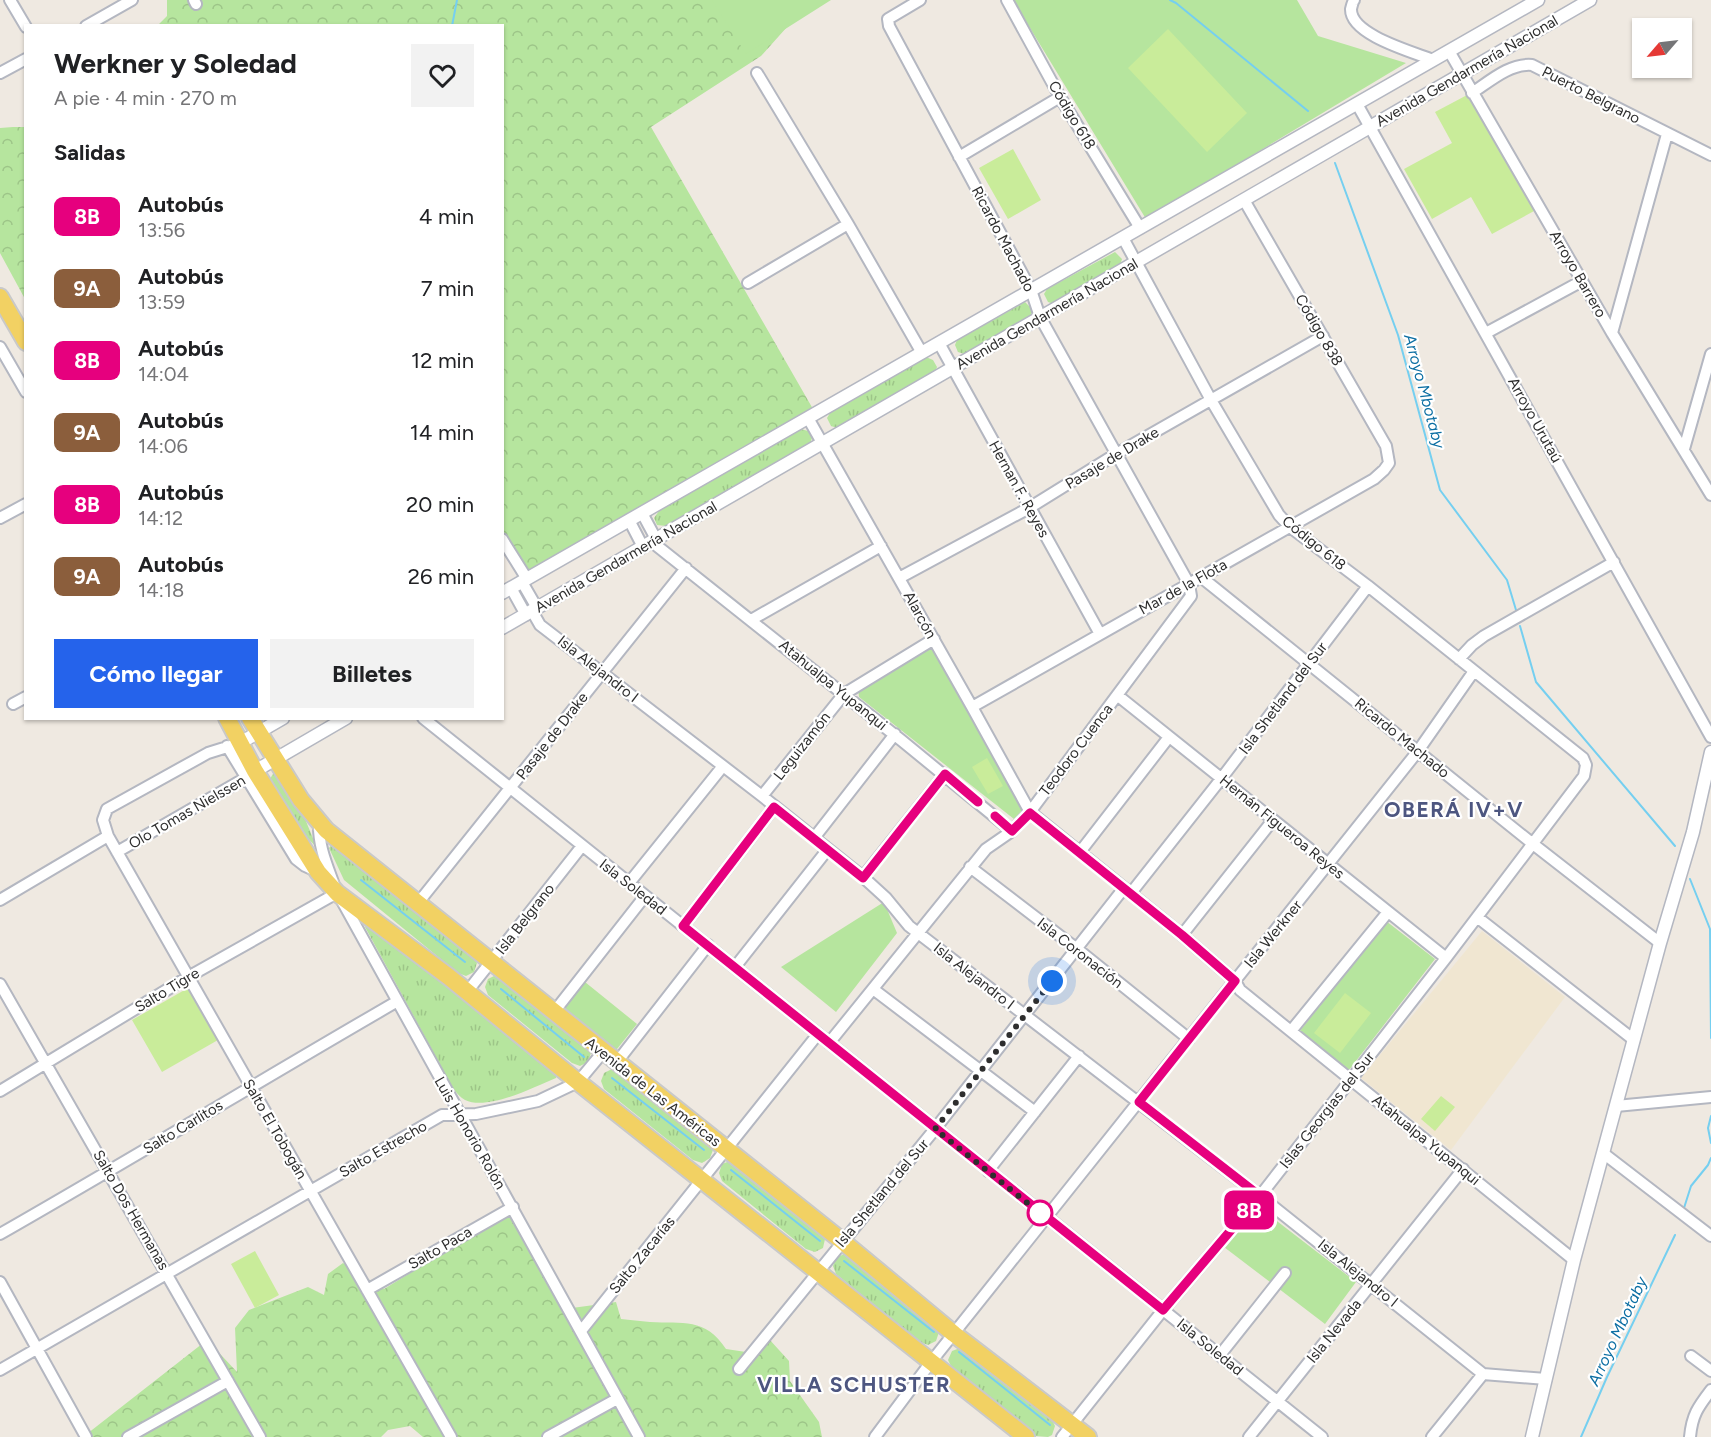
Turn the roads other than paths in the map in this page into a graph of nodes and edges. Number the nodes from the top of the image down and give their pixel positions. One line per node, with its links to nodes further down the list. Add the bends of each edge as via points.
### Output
1 (10, 0): 8 (street)
2 (132, 0): 9 (street)
3 (920, 0): 22 (street, Ricardo Machado, via 888,19 889,26)
4 (1007, 0): 17 (street, Código 618)
5 (1353, 0): 12 (street, via 1354,21 1361,28 1380,40)
6 (1538, 0): 10 (street, Avenida Gendarmería Nacional)
7 (1590, 0): 15 (street, Avenida Gendarmería Nacional)
8 (24, 24)
9 (90, 24)
10 (1449, 51): 12 (street, Avenida Gendarmería Nacional); 15 (street, Arroyo Barrero)
11 (24, 60): 13 (street)
12 (1433, 60): 18 (street, Avenida Gendarmería Nacional)
13 (0, 73)
14 (758, 73): 24 (street)
15 (1461, 74): 16 (street, Arroyo Barrero); 19 (street, Avenida Gendarmería Nacional)
16 (1472, 93): 20 (street, Puerto Belgrano, via 1509,69 1532,65); 28 (street, Arroyo Barrero)
17 (1060, 97): 22 (street); 25 (street, Código 618)
18 (1357, 104): 19 (street, Arroyo Urutaú); 25 (street, Avenida Gendarmería Nacional)
19 (1369, 128): 23 (street, Avenida Gendarmería Nacional); 33 (street, Arroyo Urutaú)
20 (1667, 134): 21 (street, Puerto Belgrano); 34 (street)
21 (1709, 150)
22 (959, 157): 30 (street, Ricardo Machado)
23 (1244, 200): 27 (street, Avenida Gendarmería Nacional); 35 (street, Código 838)
24 (848, 224): 29 (street); 39 (street)
25 (1140, 228): 26 (street, Avenida Gendarmería Nacional)
26 (1123, 238): 27 (street, Código 618); 30 (street, Avenida Gendarmería Nacional)
27 (1135, 263): 32 (street, Avenida Gendarmería Nacional); 43 (street, Código 618)
28 (1582, 281): 33 (street); 34 (street, Arroyo Barrero)
29 (748, 283)
30 (1031, 290): 32 (street, Ricardo Machado); 37 (street, Avenida Gendarmería Nacional)
31 (0, 297): 36 (main road)
32 (1040, 317): 41 (street, Avenida Gendarmería Nacional); 47 (street, Ricardo Machado)
33 (1486, 333): 59 (street, Arroyo Urutaú)
34 (1612, 333): 46 (street, Arroyo Barrero)
35 (1323, 336): 43 (street, Pasaje de Drake); 48 (street, Código 838, via 1386,446)
36 (24, 339)
37 (939, 343): 39 (street, Avenida Gendarmería Nacional); 41 (street, Hernan F. Reyes)
38 (0, 348): 42 (street)
39 (922, 353): 44 (street, Avenida Gendarmería Nacional)
40 (1711, 354): 46 (street)
41 (953, 369): 45 (street, Avenida Gendarmería Nacional); 51 (street, Hernan F. Reyes)
42 (24, 389)
43 (1212, 400): 47 (street, Pasaje de Drake); 55 (street, Código 618, via 1279,515)
44 (808, 418): 45 (street, Alarcón); 52 (street, Avenida Gendarmería Nacional)
45 (823, 443): 56 (street, Avenida Gendarmería Nacional); 58 (street, Alarcón)
46 (1684, 449): 49 (street, Arroyo Barrero)
47 (1116, 454): 51 (street, Pasaje de Drake); 63 (street, Ricardo Machado)
48 (1389, 463): 55 (street, Mar de la Flota, via 1374,479)
49 (1711, 495)
50 (24, 505): 53 (street)
51 (1029, 508): 62 (street, Pasaje de Drake); 69 (street, Hernan F. Reyes)
52 (642, 513): 54 (street, Avenida Gendarmería Nacional); 56 (street)
53 (0, 518)
54 (629, 520): 56 (street); 64 (street, Avenida Gendarmería Nacional)
55 (1290, 527): 61 (street, Mar de la Flota); 65 (street, Código 618)
56 (650, 543): 60 (street, Atahualpa Yupanqui); 66 (street, Avenida Gendarmería Nacional)
57 (504, 546): 64 (street)
58 (881, 546): 62 (street, Alarcón); 67 (street)
59 (1614, 562): 71 (street, via 1484,636); 87 (street, Arroyo Urutaú)
60 (686, 568): 67 (street, Atahualpa Yupanqui); 74 (street, Pasaje de Drake)
61 (1201, 577): 63 (street, Mar de la Flota); 72 (street, Ricardo Machado)
62 (899, 578): 70 (street, Alarcón)
63 (1189, 584): 69 (street, Mar de la Flota); 76 (street, Teodoro Cuenca, via 1191,596)
64 (515, 585): 66 (street, Isla Alejandro I)
65 (1368, 586): 71 (street, Código 618); 72 (street, Isla Shetland del Sur)
66 (532, 611): 68 (street, Avenida Gendarmería Nacional); 74 (street, Isla Alejandro I, via 540,625)
67 (751, 620): 75 (street, Atahualpa Yupanqui)
68 (504, 627)
69 (1100, 634): 79 (street, Mar de la Flota)
70 (934, 639): 75 (street, Leguizamón); 79 (street, Alarcón)
71 (1459, 659): 73 (street, Código 618)
72 (1309, 664): 89 (street, Ricardo Machado); 96 (street, Isla Shetland del Sur)
73 (1474, 671): 89 (street, Isla Werkner); 95 (street, Código 618, via 1583,758)
74 (602, 672): 92 (street, Isla Alejandro I); 97 (street, Pasaje de Drake)
75 (844, 694): 85 (street, Atahualpa Yupanqui); 98 (street, Leguizamón)
76 (1117, 695): 86 (street, Hernán Figueroa Reyes); 100 (street, Teodoro Cuenca)
77 (24, 698): 78 (street)
78 (13, 704)
79 (972, 707): 100 (street, Alarcón)
80 (227, 720): 88 (main road)
81 (275, 720): 84 (street)
82 (343, 720): 91 (street)
83 (425, 720): 97 (street, Isla Soledad)
84 (255, 725): 88 (street); 91 (main road, Avenida de Las Américas)
85 (895, 734): 93 (street, Atahualpa Yupanqui); 105 (street)
86 (1169, 737): 96 (street, Hernán Figueroa Reyes); 110 (street)
87 (1711, 737)
88 (233, 745): 94 (main road); 104 (street, Salto El Tobogán, via 208,753 106,809 103,820)
89 (1418, 751): 106 (street, Ricardo Machado); 111 (street, Isla Werkner)
90 (1711, 752): 125 (street, via 1693,832)
91 (275, 760): 94 (street); 102 (main road, Avenida de Las Américas)
92 (723, 766): 98 (street, Isla Alejandro I); 115 (street)
93 (945, 774): 103 (street, Atahualpa Yupanqui); 113 (street)
94 (251, 775): 109 (street, Olo Tomas Nielssen); 114 (main road)
95 (1584, 776): 106 (street, Islas Georgias del Sur)
96 (1221, 779): 101 (street, Hernán Figueroa Reyes); 116 (street, Isla Shetland del Sur)
97 (510, 789): 107 (street, Isla Soledad); 119 (street, Pasaje de Drake)
98 (762, 796): 99 (street, Isla Alejandro I)
99 (774, 807): 105 (street, Isla Alejandro I); 122 (street)
100 (1030, 813): 103 (street, Teodoro Cuenca); 110 (street, Atahualpa Yupanqui)
101 (1273, 820): 111 (street, Hernán Figueroa Reyes); 124 (street)
102 (319, 823): 114 (street, Luis Honorio Rolón); 119 (main road, Avenida de Las Américas)
103 (1012, 831): 112 (street, Teodoro Cuenca, via 986,849)
104 (108, 836): 109 (street, Salto El Tobogán); 118 (street, Olo Tomas Nielssen)
105 (814, 838): 108 (street, Isla Alejandro I)
106 (1533, 844): 121 (street, Islas Georgias del Sur); 125 (street, Ricardo Machado)
107 (582, 846): 115 (street, Isla Soledad); 129 (street, Isla Belgrano)
108 (828, 849): 113 (street, Isla Alejandro I); 130 (street)
109 (117, 852): 131 (street, Salto El Tobogán)
110 (1080, 852): 116 (street, Atahualpa Yupanqui)
111 (1329, 865): 120 (street, Hernán Figueroa Reyes); 132 (street, Isla Werkner)
112 (970, 867): 123 (street, Teodoro Cuenca); 127 (street, Isla Coronación)
113 (863, 878): 123 (street, Isla Alejandro I)
114 (329, 881): 131 (street, Salto Tigre); 135 (main road); 136 (street, Luis Honorio Rolón)
115 (629, 883): 117 (street, Isla Soledad)
116 (1127, 891): 124 (street, Atahualpa Yupanqui); 127 (street, Isla Shetland del Sur)
117 (645, 896): 122 (street, Isla Soledad); 137 (street)
118 (0, 900)
119 (418, 903): 129 (main road, Avenida de Las Américas)
120 (1388, 912): 128 (street, Hernán Figueroa Reyes); 139 (street)
121 (1477, 917): 128 (street, Islas Georgias del Sur); 142 (street)
122 (683, 926): 126 (street, Isla Soledad)
123 (918, 932): 134 (street, Teodoro Cuenca); 138 (street, Isla Alejandro I)
124 (1182, 935): 132 (street, Atahualpa Yupanqui)
125 (1660, 943): 142 (street)
126 (708, 945): 130 (street, Isla Soledad); 145 (street, Salto Estrecho)
127 (1077, 949): 138 (street, Isla Shetland del Sur); 141 (street, Isla Coronación)
128 (1446, 958): 148 (street, Islas Georgias del Sur)
129 (491, 962): 135 (street, Isla Belgrano); 137 (main road, Avenida de Las Américas)
130 (735, 967): 140 (street, Isla Soledad)
131 (188, 977): 146 (street, Salto Tigre); 150 (street, Salto El Tobogán)
132 (1235, 981): 139 (street, Atahualpa Yupanqui, via 1240,990); 141 (street, Isla Werkner)
133 (0, 984): 146 (street, Salto Dos Hermanas)
134 (873, 989): 143 (street, Teodoro Cuenca); 147 (street)
135 (467, 992): 149 (main road)
136 (396, 1002): 150 (street, Salto Carlitos); 156 (street, Luis Honorio Rolón)
137 (554, 1012): 145 (main road, Avenida de Las Américas)
138 (1024, 1015): 144 (street, Isla Alejandro I); 147 (street, Isla Shetland del Sur)
139 (1292, 1031): 148 (street, Atahualpa Yupanqui)
140 (818, 1034): 143 (street, Isla Soledad); 158 (street)
141 (1189, 1039): 153 (street, Isla Werkner)
142 (1634, 1040): 154 (street)
143 (829, 1043): 157 (street, Isla Soledad)
144 (1079, 1056): 153 (street, Isla Alejandro I); 155 (street)
145 (610, 1057): 149 (street, Salto Estrecho); 158 (main road, Avenida de Las Américas)
146 (46, 1063): 151 (street, Salto Tigre); 162 (street, Salto Dos Hermanas)
147 (981, 1071): 155 (street); 157 (street, Isla Shetland del Sur)
148 (1350, 1079): 160 (street, Atahualpa Yupanqui); 165 (street, Islas Georgias del Sur)
149 (578, 1082): 156 (street, Salto Estrecho, via 519,1106); 163 (main road)
150 (251, 1086): 162 (street, Salto Carlitos); 164 (street, Salto El Tobogán)
151 (0, 1091)
152 (1711, 1097): 154 (street)
153 (1139, 1102): 165 (street, Isla Alejandro I); 167 (street, Isla Werkner)
154 (1616, 1106): 159 (street)
155 (1035, 1112): 161 (street)
156 (459, 1114): 164 (street, Salto Estrecho, via 442,1115); 166 (street, Luis Honorio Rolón)
157 (935, 1129): 161 (street, Isla Soledad); 170 (street, Isla Shetland del Sur)
158 (727, 1149): 163 (street, Salto Zacarías); 170 (main road, Avenida de Las Américas)
159 (1603, 1153): 169 (street); 171 (street)
160 (1463, 1169): 171 (street, Atahualpa Yupanqui); 176 (street, Isla Nevada)
161 (988, 1171): 167 (street, Isla Soledad)
162 (109, 1172): 168 (street, Salto Carlitos); 174 (street, Salto Dos Hermanas)
163 (703, 1180): 172 (main road); 179 (street, Salto Zacarías)
164 (311, 1191): 174 (street, Salto Estrecho); 177 (street, Salto El Tobogán)
165 (1260, 1196): 176 (street, Isla Alejandro I); 178 (street, Islas Georgias del Sur)
166 (513, 1207): 177 (street, Salto Paca); 179 (street, Luis Honorio Rolón)
167 (1046, 1218): 178 (street, Isla Soledad); 180 (street, Isla Werkner)
168 (0, 1234)
169 (1711, 1236)
170 (842, 1241): 172 (street, Isla Shetland del Sur); 180 (main road, Avenida de Las Américas)
171 (1575, 1260): 189 (street)
172 (817, 1271): 184 (main road); 185 (street, Isla Shetland del Sur)
173 (1285, 1273): 182 (street)
174 (167, 1274): 181 (street, Salto Estrecho); 190 (street, Salto Dos Hermanas)
175 (0, 1282): 181 (street)
176 (1371, 1284): 188 (street, Isla Alejandro I); 193 (street, Isla Nevada)
177 (367, 1290): 198 (street, Salto El Tobogán)
178 (1163, 1310): 182 (street, Isla Soledad); 194 (street, Islas Georgias del Sur)
179 (581, 1331): 192 (street, Luis Honorio Rolón)
180 (954, 1334): 184 (street, Isla Werkner); 194 (main road, Avenida de Las Américas)
181 (38, 1349): 186 (street, Salto Estrecho); 195 (street)
182 (1220, 1355): 193 (street, Isla Soledad)
183 (1691, 1356): 187 (street)
184 (932, 1362): 201 (street, Isla Werkner); 202 (main road)
185 (739, 1369)
186 (0, 1370)
187 (1711, 1371)
188 (1483, 1374): 189 (street); 206 (street)
189 (1546, 1379): 207 (street)
190 (228, 1381): 196 (street); 197 (street, Salto Dos Hermanas)
191 (1711, 1390): 208 (street, via 1696,1409)
192 (617, 1399): 199 (street); 200 (street, Luis Honorio Rolón)
193 (1278, 1401): 204 (street, Isla Nevada); 205 (street, Isla Soledad)
194 (1067, 1431): 203 (main road, Avenida de Las Américas)
195 (86, 1437)
196 (128, 1437)
197 (260, 1437)
198 (451, 1437)
199 (549, 1437)
200 (639, 1437)
201 (875, 1437)
202 (1026, 1437)
203 (1088, 1437)
204 (1249, 1437)
205 (1322, 1437)
206 (1432, 1437)
207 (1532, 1437)
208 (1690, 1437)

